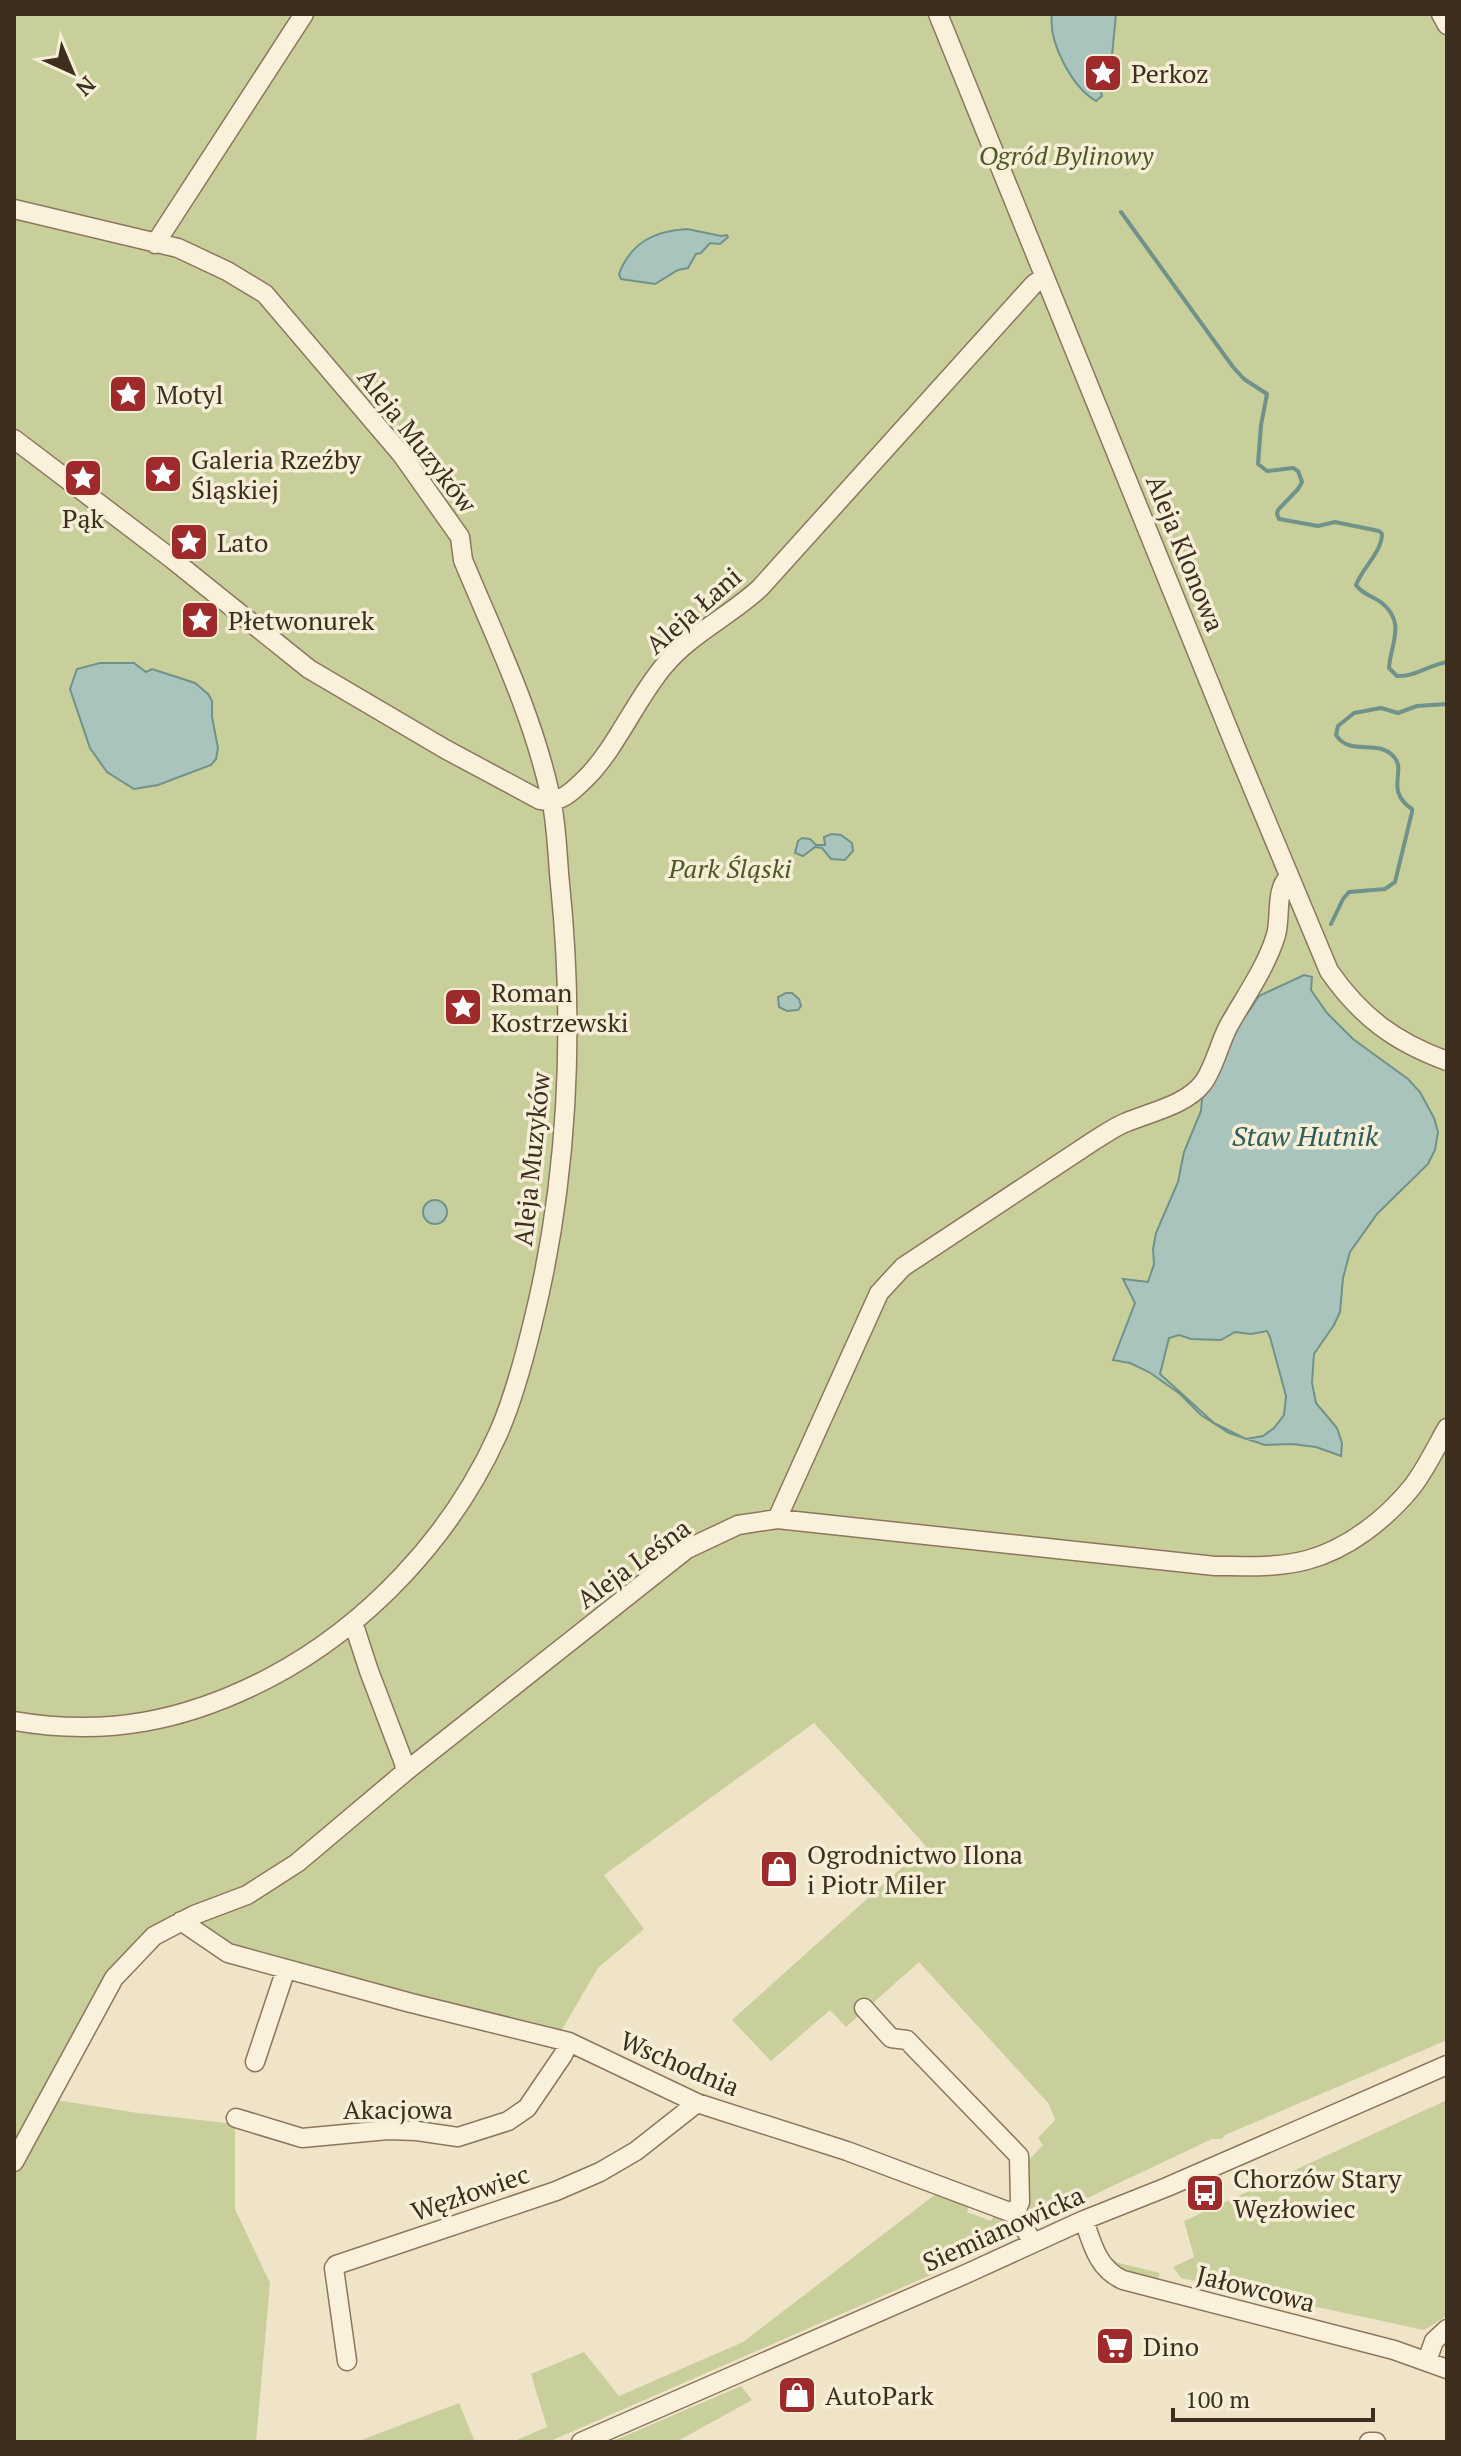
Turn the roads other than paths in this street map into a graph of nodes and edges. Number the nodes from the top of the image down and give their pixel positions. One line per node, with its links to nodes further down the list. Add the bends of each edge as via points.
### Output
1 (304, 14): 6 (street)
2 (938, 14): 7 (street, Aleja Klonowa)
3 (1441, 14): 4 (street)
4 (1447, 25)
5 (14, 209): 6 (street, Aleja Muzyków)
6 (155, 244): 9 (street, Aleja Muzyków, via 188,252 265,294 435,500 460,537 463,560 520,698)
7 (1044, 277): 9 (street, Aleja Łani, via 760,588 671,658 589,775); 10 (street, Aleja Klonowa)
8 (14, 439): 9 (street, via 325,678 445,749)
9 (552, 802): 14 (street, Aleja Muzyków, via 567,958 568,1046 562,1141 537,1308 511,1400 474,1479 411,1566)
10 (1289, 877): 11 (street, Aleja Klonowa, via 1340,986 1384,1031); 13 (street, via 1281,890 1275,938 1203,1083 1188,1097 1095,1140 903,1267 879,1293)
11 (1447, 1061)
12 (1447, 1428): 13 (street, Aleja Leśna, via 1414,1485 1384,1518 1344,1545 1295,1562 1215,1566)
13 (777, 1519): 16 (street, Aleja Leśna, via 738,1525 687,1549)
14 (353, 1622): 15 (street, Aleja Muzyków, via 285,1669 190,1711 144,1723 89,1728); 16 (street)
15 (14, 1721)
16 (405, 1772): 17 (street, Aleja Leśna, via 272,1880)
17 (181, 1921): 18 (street, Wschodnia, via 228,1953); 25 (street, Aleja Leśna, via 154,1936 114,1978)
18 (286, 1969): 20 (street, Wschodnia); 21 (street)
19 (864, 2008): 26 (street, via 891,2038 907,2040 1019,2156 1020,2202)
20 (569, 2042): 23 (street, Wschodnia); 24 (street, Akacjowa, via 527,2108 508,2121 458,2137 388,2130 302,2138)
21 (255, 2062)
22 (1447, 2065): 27 (street, Siemianowicka)
23 (697, 2103): 26 (street, Wschodnia, via 847,2151); 30 (street, Węzłowiec, via 600,2172 336,2265)
24 (236, 2118)
25 (14, 2162)
26 (1015, 2214): 28 (street)
27 (1084, 2220): 28 (street, Siemianowicka); 31 (street, Jałowcowa, via 1103,2266 1123,2280)
28 (1033, 2242): 33 (street, Siemianowicka)
29 (1447, 2329): 31 (street, via 1434,2341)
30 (347, 2361)
31 (1427, 2361): 32 (street, Jałowcowa)
32 (1447, 2369)
33 (581, 2442)
34 (1369, 2442): 35 (street)
35 (1376, 2442)

